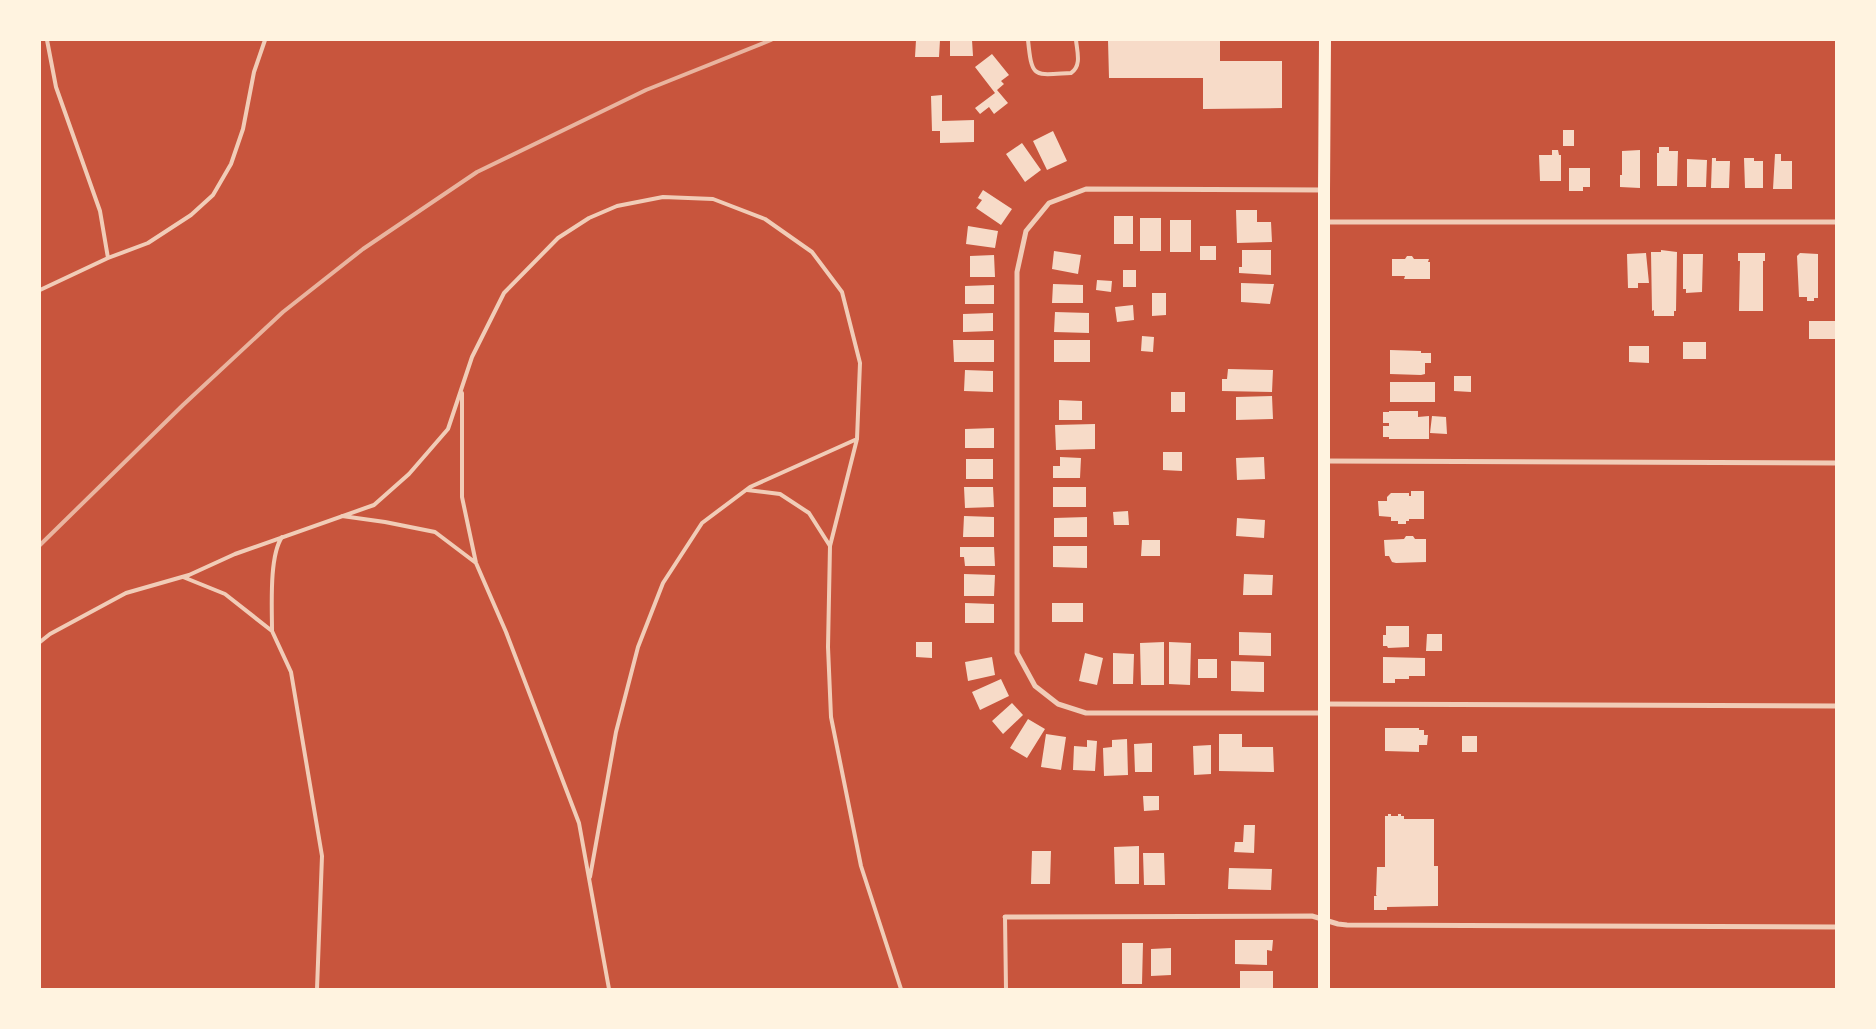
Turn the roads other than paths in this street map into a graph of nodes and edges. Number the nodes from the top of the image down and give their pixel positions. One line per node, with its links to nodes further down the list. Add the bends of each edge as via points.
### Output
1 (47, 40): 9 (lane, via 56,87 100,211)
2 (265, 40): 9 (lane, via 254,72 244,129 231,164 213,195 191,215 148,243)
3 (1028, 40): 4 (lane, via 1031,65 1042,74 1074,71 1078,63)
4 (1076, 40)
5 (1325, 40): 6 (main road)
6 (1324, 190): 7 (main road); 24 (street, via 1086,189 1049,203 1026,231 1017,272 1017,654 1035,686 1058,704 1086,713)
7 (1324, 222): 8 (street); 13 (main road)
8 (1836, 222)
9 (108, 258): 10 (lane)
10 (40, 290)
11 (462, 389): 12 (lane, via 472,357 504,293 558,238 590,218 618,206 663,197 713,199 765,220 812,252 842,292 860,363); 16 (lane, via 448,429 409,474 374,504); 19 (lane, via 462,497)
12 (857, 440): 15 (lane); 18 (lane)
13 (1324, 461): 14 (street); 24 (main road)
14 (1836, 463)
15 (747, 490): 18 (lane, via 780,494 809,513); 25 (lane, via 702,523 663,583 638,647 616,732)
16 (341, 516): 17 (lane); 19 (lane, via 435,532)
17 (282, 538): 20 (lane); 21 (lane, via 277,544 272,588)
18 (830, 546): 31 (lane, via 828,647 831,717 861,866)
19 (476, 563): 25 (lane, via 579,823)
20 (182, 577): 21 (lane, via 224,594); 22 (lane, via 126,594)
21 (272, 631): 29 (lane, via 291,672 322,856)
22 (40, 642)
23 (1836, 706): 24 (street)
24 (1324, 708): 27 (main road)
25 (589, 880): 30 (lane)
26 (1005, 917): 27 (street, via 1312,916); 32 (lane)
27 (1324, 919): 28 (street, via 1347,925); 33 (main road)
28 (1836, 927)
29 (317, 989)
30 (609, 989)
31 (901, 989)
32 (1006, 989)
33 (1324, 989)

